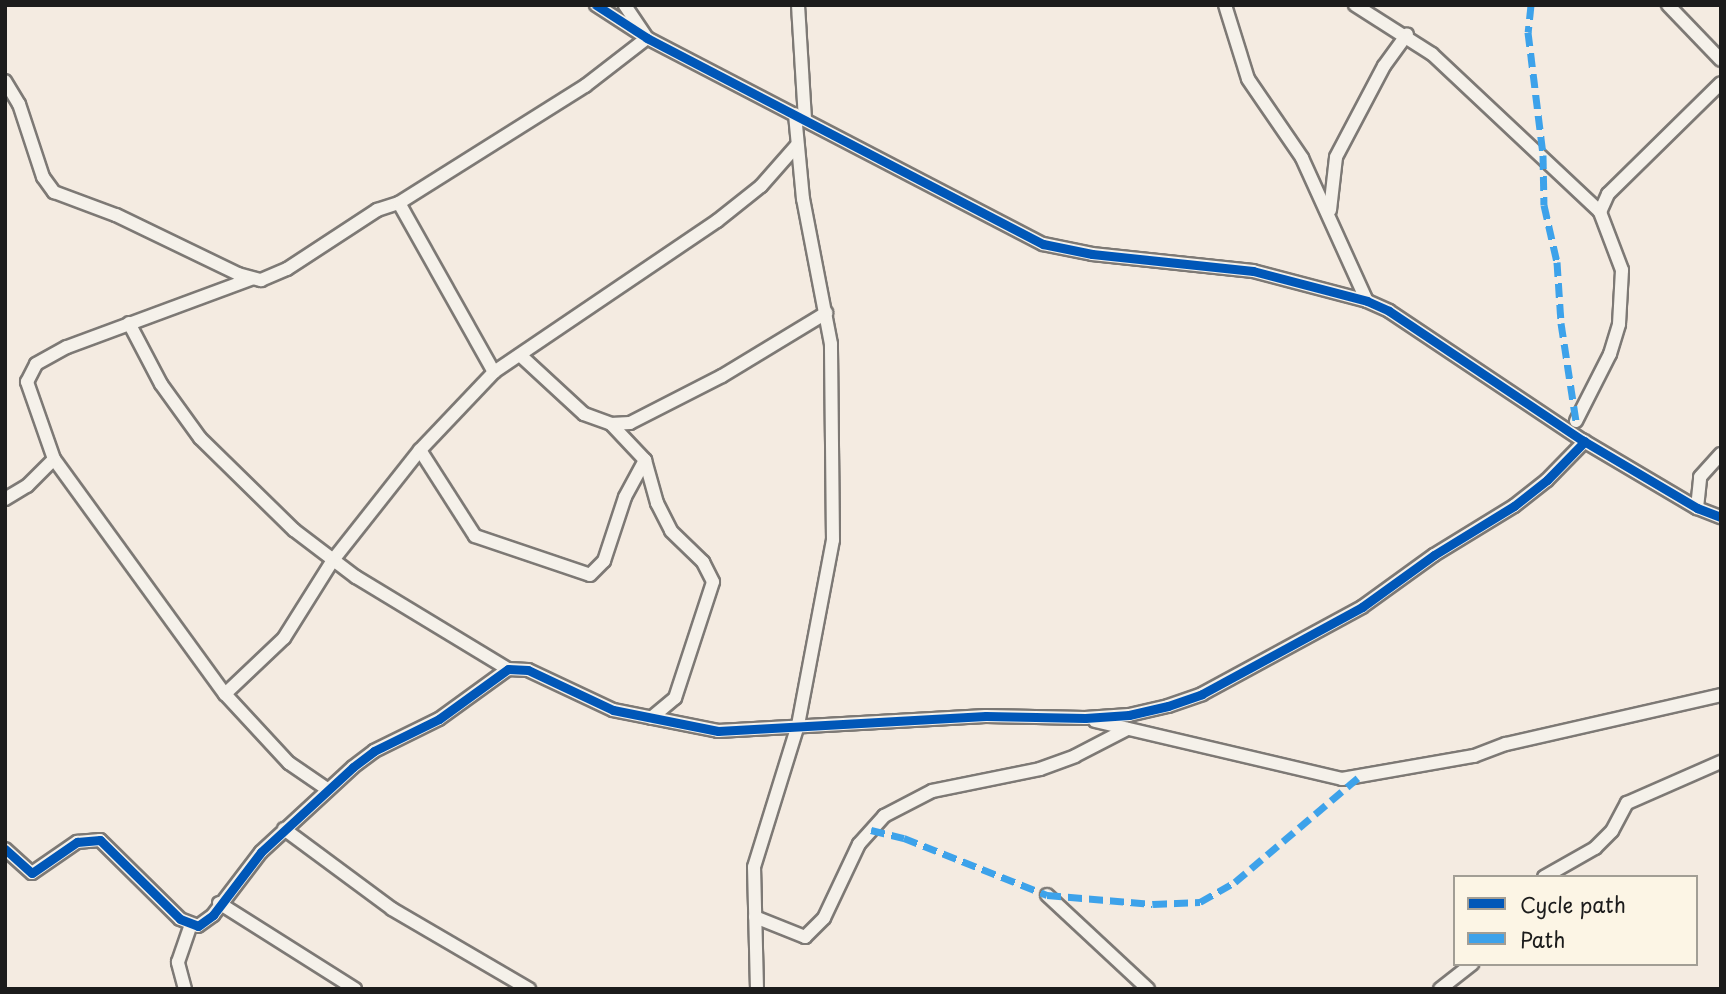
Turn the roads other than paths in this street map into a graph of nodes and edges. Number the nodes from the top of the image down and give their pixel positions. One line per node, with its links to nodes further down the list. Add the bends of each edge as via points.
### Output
1 (596, 5): 8 (street)
2 (625, 5): 8 (street)
3 (798, 5): 12 (street)
4 (1225, 5): 16 (street, via 1248,79 1302,158)
5 (1668, 5): 9 (street)
6 (1358, 6): 7 (street)
7 (1407, 34): 15 (street, via 1473,89); 16 (street, via 1384,66 1336,157 1330,182)
8 (647, 38): 12 (street); 14 (street, via 585,86)
9 (1721, 60)
10 (5, 81): 17 (street, via 19,104 43,177 54,192 116,215)
11 (1721, 83): 15 (street, via 1608,194)
12 (800, 117): 13 (street); 18 (street, via 1042,244 1092,254 1253,271)
13 (797, 145): 19 (street); 21 (street, via 761,186 717,221)
14 (399, 203): 17 (street, via 341,230 288,269 261,280); 22 (street)
15 (1600, 212): 23 (street, via 1622,270 1619,324 1610,354)
16 (1330, 218): 18 (street)
17 (251, 279): 20 (street)
18 (1367, 301): 25 (street)
19 (826, 313): 24 (street, via 669,405 630,423); 39 (street, via 834,404 832,540)
20 (129, 323): 28 (street, via 67,347 29,372 27,382); 33 (street, via 161,384 200,438 294,530)
21 (520, 355): 22 (street); 24 (street, via 584,414)
22 (494, 372): 26 (street)
23 (1576, 421)
24 (611, 424): 29 (street)
25 (1585, 441): 31 (street); 38 (street, via 1548,480 1514,506 1362,607 1253,668 1168,706)
26 (420, 450): 29 (street, via 475,536 590,575 604,561 625,497); 33 (street)
27 (1721, 454): 31 (street, via 1700,477)
28 (54, 460): 30 (street, via 27,486); 35 (street)
29 (645, 460): 37 (street, via 657,503 671,531 703,562 712,582 675,698)
30 (5, 499)
31 (1697, 508): 32 (street)
32 (1721, 517)
33 (333, 560): 34 (street); 35 (street, via 284,638)
34 (508, 669): 37 (street, via 528,670 613,710); 42 (street, via 439,719 374,751)
35 (225, 694): 42 (street, via 289,763)
36 (1721, 695): 40 (street, via 1506,744 1474,756 1342,779)
37 (651, 718): 39 (street, via 718,731)
38 (1085, 718): 39 (street, via 986,716); 40 (street)
39 (798, 725): 48 (street, via 757,849)
40 (1127, 729): 48 (street, via 1040,769 932,791 895,809 859,844 824,918 805,937)
41 (1721, 762): 45 (street, via 1627,803 1612,831 1595,848)
42 (327, 789): 43 (street)
43 (284, 829): 47 (street); 53 (street, via 392,909)
44 (5, 849): 49 (street, via 32,873 77,842 100,840)
45 (1548, 875)
46 (1047, 895): 55 (street)
47 (219, 903): 49 (street, via 205,923); 52 (street)
48 (755, 917): 54 (street)
49 (191, 925): 51 (street, via 178,962)
50 (1469, 966): 56 (street)
51 (185, 989)
52 (355, 989)
53 (528, 989)
54 (757, 989)
55 (1148, 989)
56 (1440, 989)

